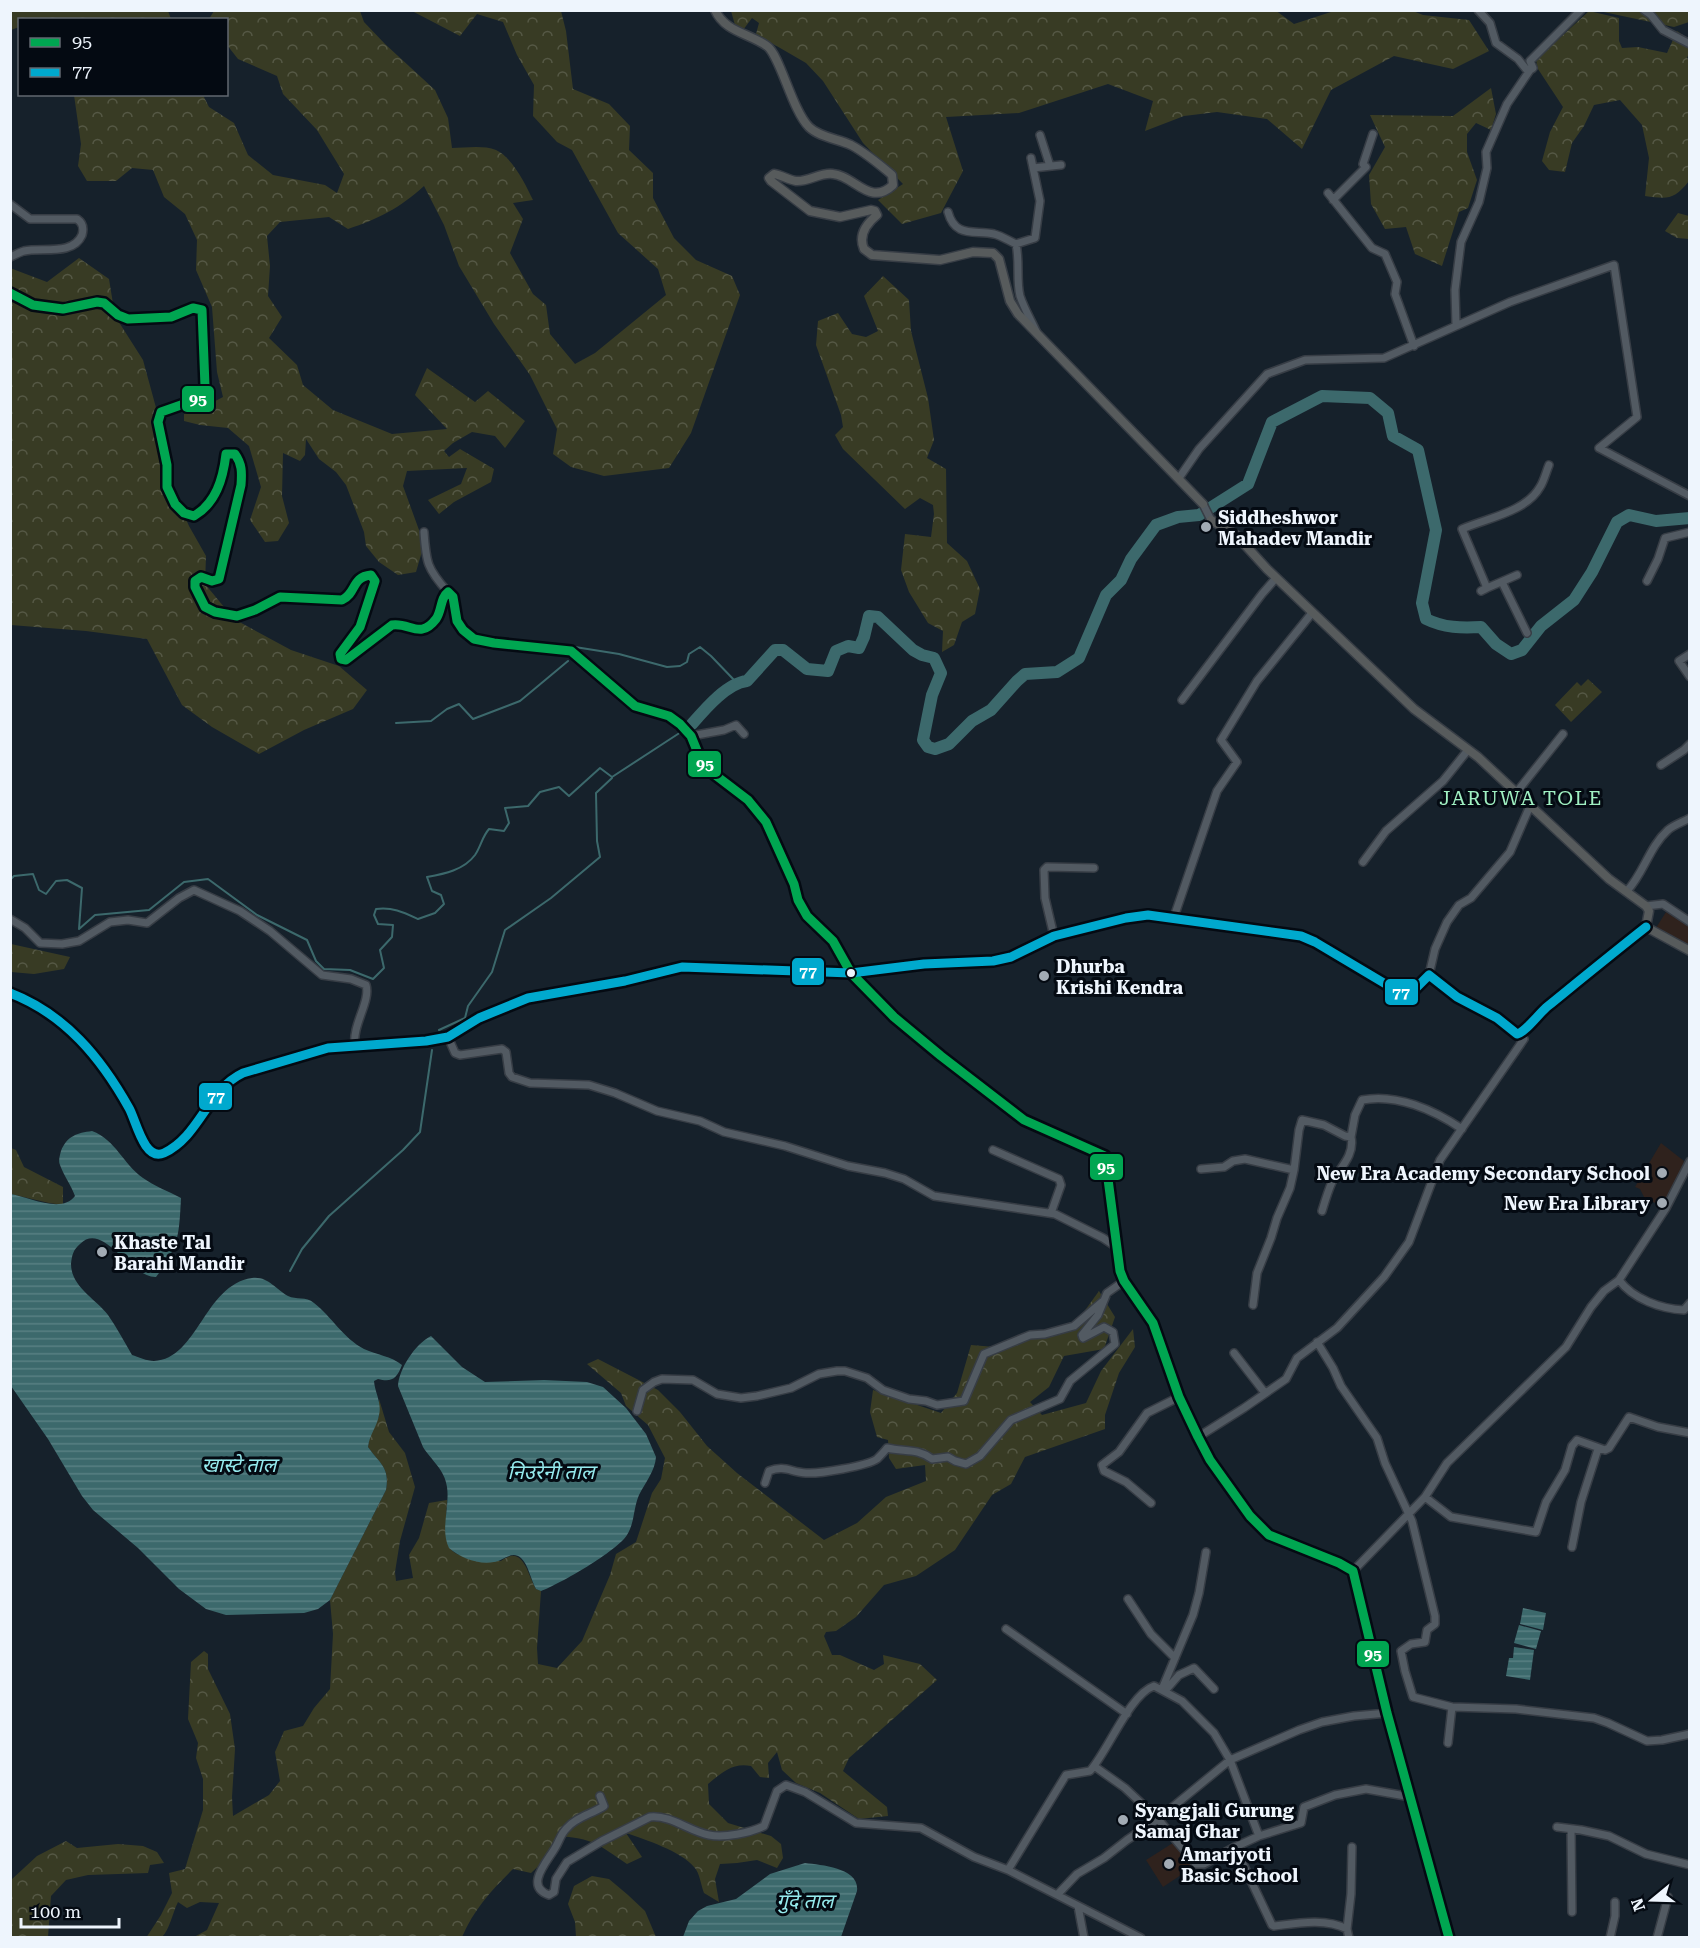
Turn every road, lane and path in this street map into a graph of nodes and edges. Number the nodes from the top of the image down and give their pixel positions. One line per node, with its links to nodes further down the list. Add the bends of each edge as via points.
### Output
1 (715, 10): 19 (main road, via 728,26 768,46 808,126 864,153 894,180 889,188 874,192 833,173 795,181 774,174 769,178 771,182 810,211 840,217 875,211 877,215 862,236 864,249 872,255 940,260 974,252 993,253 999,259 1010,301)
2 (1478, 10): 6 (street, via 1490,22 1496,43)
3 (1581, 10): 6 (street, via 1530,61)
4 (1644, 10): 5 (street, via 1664,30)
5 (1689, 44)
6 (1530, 70): 18 (street, via 1508,104 1486,152 1487,168 1479,202 1461,242 1455,290)
7 (1372, 134): 20 (street, via 1363,164 1366,167 1330,197 1372,248 1384,254 1397,282 1395,294)
8 (1040, 135): 11 (street)
9 (1031, 158): 12 (street)
10 (1061, 165): 11 (street)
11 (1050, 166): 12 (street)
12 (1033, 168): 15 (street, via 1040,201 1035,238)
13 (10, 204): 16 (street, via 30,219 77,219 83,229 81,237 70,247 23,251)
14 (948, 212): 15 (street, via 963,232 996,235)
15 (1016, 244): 19 (street, via 1021,297)
16 (10, 256)
17 (10, 292): 32 (street, via 33,304 63,309 104,303 128,319 171,317 193,308 202,310 205,386 198,399 161,412 159,422 167,487 184,513 194,516 213,499 226,454 235,454 240,461 241,484 219,579 201,577 195,581 205,608 237,616 280,597 342,600 350,595 356,581 371,575 375,580 364,618 340,654 344,660 392,625 412,630 430,626)
18 (1456, 325): 20 (street); 23 (street, via 1614,265 1637,417 1599,448)
19 (1038, 334): 22 (main road)
20 (1414, 346): 22 (street, via 1384,358 1305,360 1266,374 1199,449)
21 (1549, 465): 31 (street, via 1531,499 1462,529 1484,590)
22 (1179, 478): 24 (main road)
23 (1689, 496)
24 (1203, 504): 25 (street)
25 (1211, 520): 29 (main road, via 1236,535)
26 (424, 532): 32 (street, via 425,557)
27 (1689, 532): 30 (street, via 1665,538)
28 (1517, 575): 31 (street)
29 (1276, 578): 33 (main road); 37 (street)
30 (1647, 581)
31 (1502, 582): 34 (street)
32 (448, 592): 40 (street, via 453,597 457,621 474,639 571,651 631,703 669,716)
33 (1312, 613): 42 (main road, via 1414,709); 51 (street, via 1257,681 1221,740 1237,762 1217,791)
34 (1527, 633)
35 (1689, 654): 36 (street, via 1679,661)
36 (1689, 677)
37 (1182, 700)
38 (744, 734): 40 (street, via 736,725)
39 (1563, 734): 44 (street)
40 (691, 736): 57 (street, via 710,771 748,800 766,822 807,916 832,941)
41 (1689, 744): 43 (street)
42 (1468, 750): 44 (main road); 47 (street, via 1443,781 1386,831)
43 (1661, 765)
44 (1516, 793): 45 (main road)
45 (1530, 807): 49 (main road, via 1608,879); 58 (street, via 1510,852 1448,922 1435,949)
46 (1689, 818): 49 (street, via 1659,841)
47 (1363, 862)
48 (1094, 868): 55 (street, via 1044,870 1045,898)
49 (1627, 891): 50 (main road)
50 (1646, 906): 53 (street, via 1663,904); 54 (main road)
51 (1174, 917): 55 (street, via 1137,916); 58 (street, via 1308,939 1399,992 1412,992)
52 (10, 919): 62 (street, via 40,943 62,944 79,941 110,922 147,923 194,890 240,911 322,975 366,985 368,993 355,1028)
53 (1689, 922)
54 (1646, 927): 56 (main road); 60 (street, via 1546,1007)
55 (1054, 936): 57 (street, via 1001,960)
56 (1689, 951)
57 (851, 973): 61 (street, via 682,967 528,998 479,1018); 72 (street, via 894,1017 1024,1120 1105,1156)
58 (1429, 975): 60 (street, via 1457,997 1489,1012)
59 (10, 993): 62 (street, via 55,1016 92,1053 130,1109 146,1147 157,1155 184,1138 210,1101 235,1077 328,1048)
60 (1520, 1034): 63 (street, via 1524,1040)
61 (448, 1037): 62 (street); 71 (street, via 454,1053 502,1049 512,1077 530,1083 589,1085 724,1132 904,1179 933,1196)
62 (354, 1045)
63 (1462, 1129): 64 (street, via 1428,1110 1376,1097 1362,1100); 78 (street, via 1440,1160 1409,1242 1364,1299 1337,1328)
64 (1351, 1137): 68 (street, via 1302,1120); 70 (street, via 1350,1153 1331,1185)
65 (993, 1150): 71 (street, via 1059,1179 1061,1185)
66 (1689, 1161): 69 (street)
67 (1201, 1169): 68 (street, via 1224,1167 1245,1159)
68 (1294, 1170): 77 (street, via 1257,1273)
69 (1686, 1179): 73 (street)
70 (1322, 1211)
71 (1051, 1213): 72 (street)
72 (1118, 1248): 74 (street)
73 (1619, 1280): 76 (street, via 1624,1287 1668,1309 1684,1310); 87 (street, via 1591,1307 1566,1347 1447,1462)
74 (1124, 1281): 75 (street, via 1107,1293); 81 (street, via 1153,1323)
75 (1102, 1302): 82 (street, via 1074,1326 1030,1335 984,1354 964,1401 937,1405 909,1399 883,1390 867,1378 837,1371 819,1374 791,1388 741,1398 717,1394 693,1380 662,1379 643,1390); 86 (street, via 1098,1315 1082,1335 1083,1338 1104,1328 1113,1332 1115,1344 1070,1381 1060,1399 1011,1420 980,1456 966,1464 948,1457 932,1459 922,1452 887,1448 877,1459 822,1473 778,1467 769,1471)
76 (1689, 1303)
77 (1253, 1305)
78 (1317, 1342): 80 (street, via 1297,1358 1286,1379); 89 (street, via 1377,1438)
79 (1234, 1353): 80 (street)
80 (1265, 1393): 84 (street)
81 (1179, 1397): 84 (street); 88 (street, via 1147,1413 1119,1452 1102,1465 1104,1471 1126,1482)
82 (637, 1411)
83 (1689, 1433): 85 (street, via 1629,1418 1609,1448)
84 (1198, 1437): 92 (street, via 1250,1516 1269,1535)
85 (1598, 1449): 87 (street, via 1577,1440 1572,1446 1536,1532 1451,1517); 90 (street)
86 (765, 1483)
87 (1425, 1497): 89 (street)
88 (1151, 1503)
89 (1409, 1514): 92 (street); 98 (street, via 1435,1624 1427,1630 1425,1642 1411,1644 1401,1651 1405,1671 1413,1697)
90 (1572, 1547)
91 (1206, 1552): 95 (street, via 1193,1616)
92 (1353, 1571): 99 (street)
93 (1128, 1599): 95 (street, via 1150,1634)
94 (1006, 1629): 100 (street)
95 (1175, 1658): 97 (street)
96 (1214, 1689): 97 (street, via 1194,1668 1179,1675)
97 (1164, 1690): 100 (street, via 1149,1688); 103 (street, via 1182,1701 1214,1732)
98 (1452, 1707): 101 (street, via 1594,1718 1647,1741); 102 (street)
99 (1387, 1713): 103 (street, via 1322,1722); 106 (street)
100 (1127, 1714): 104 (street)
101 (1689, 1734)
102 (1448, 1743)
103 (1230, 1760): 107 (street); 110 (street)
104 (1094, 1766): 107 (street); 114 (street, via 1090,1771 1066,1775)
105 (600, 1796): 114 (street, via 604,1806 572,1823 563,1833 538,1875 542,1892 554,1892 556,1879 567,1863 650,1816 709,1835 754,1832 764,1826 777,1791 786,1785 856,1823 921,1828 974,1857)
106 (1411, 1797): 110 (street, via 1366,1789 1335,1795 1304,1807 1301,1824); 124 (street)
107 (1158, 1819): 111 (street, via 1196,1864 1204,1864); 115 (street, via 1077,1874)
108 (1557, 1827): 109 (street)
109 (1571, 1829): 113 (street, via 1609,1836 1646,1854); 119 (street)
110 (1259, 1836): 111 (street)
111 (1235, 1846): 120 (street, via 1272,1925 1312,1922 1338,1924)
112 (1352, 1847): 120 (street)
113 (1689, 1865)
114 (1008, 1870): 115 (street)
115 (1058, 1895): 118 (street)
116 (1668, 1898): 126 (street)
117 (1615, 1902): 125 (street)
118 (1078, 1906): 121 (street); 122 (street)
119 (1572, 1912)
120 (1347, 1929): 123 (street)
121 (1084, 1938)
122 (1141, 1938)
123 (1349, 1938)
124 (1449, 1938)
125 (1610, 1938)
126 (1657, 1938)

